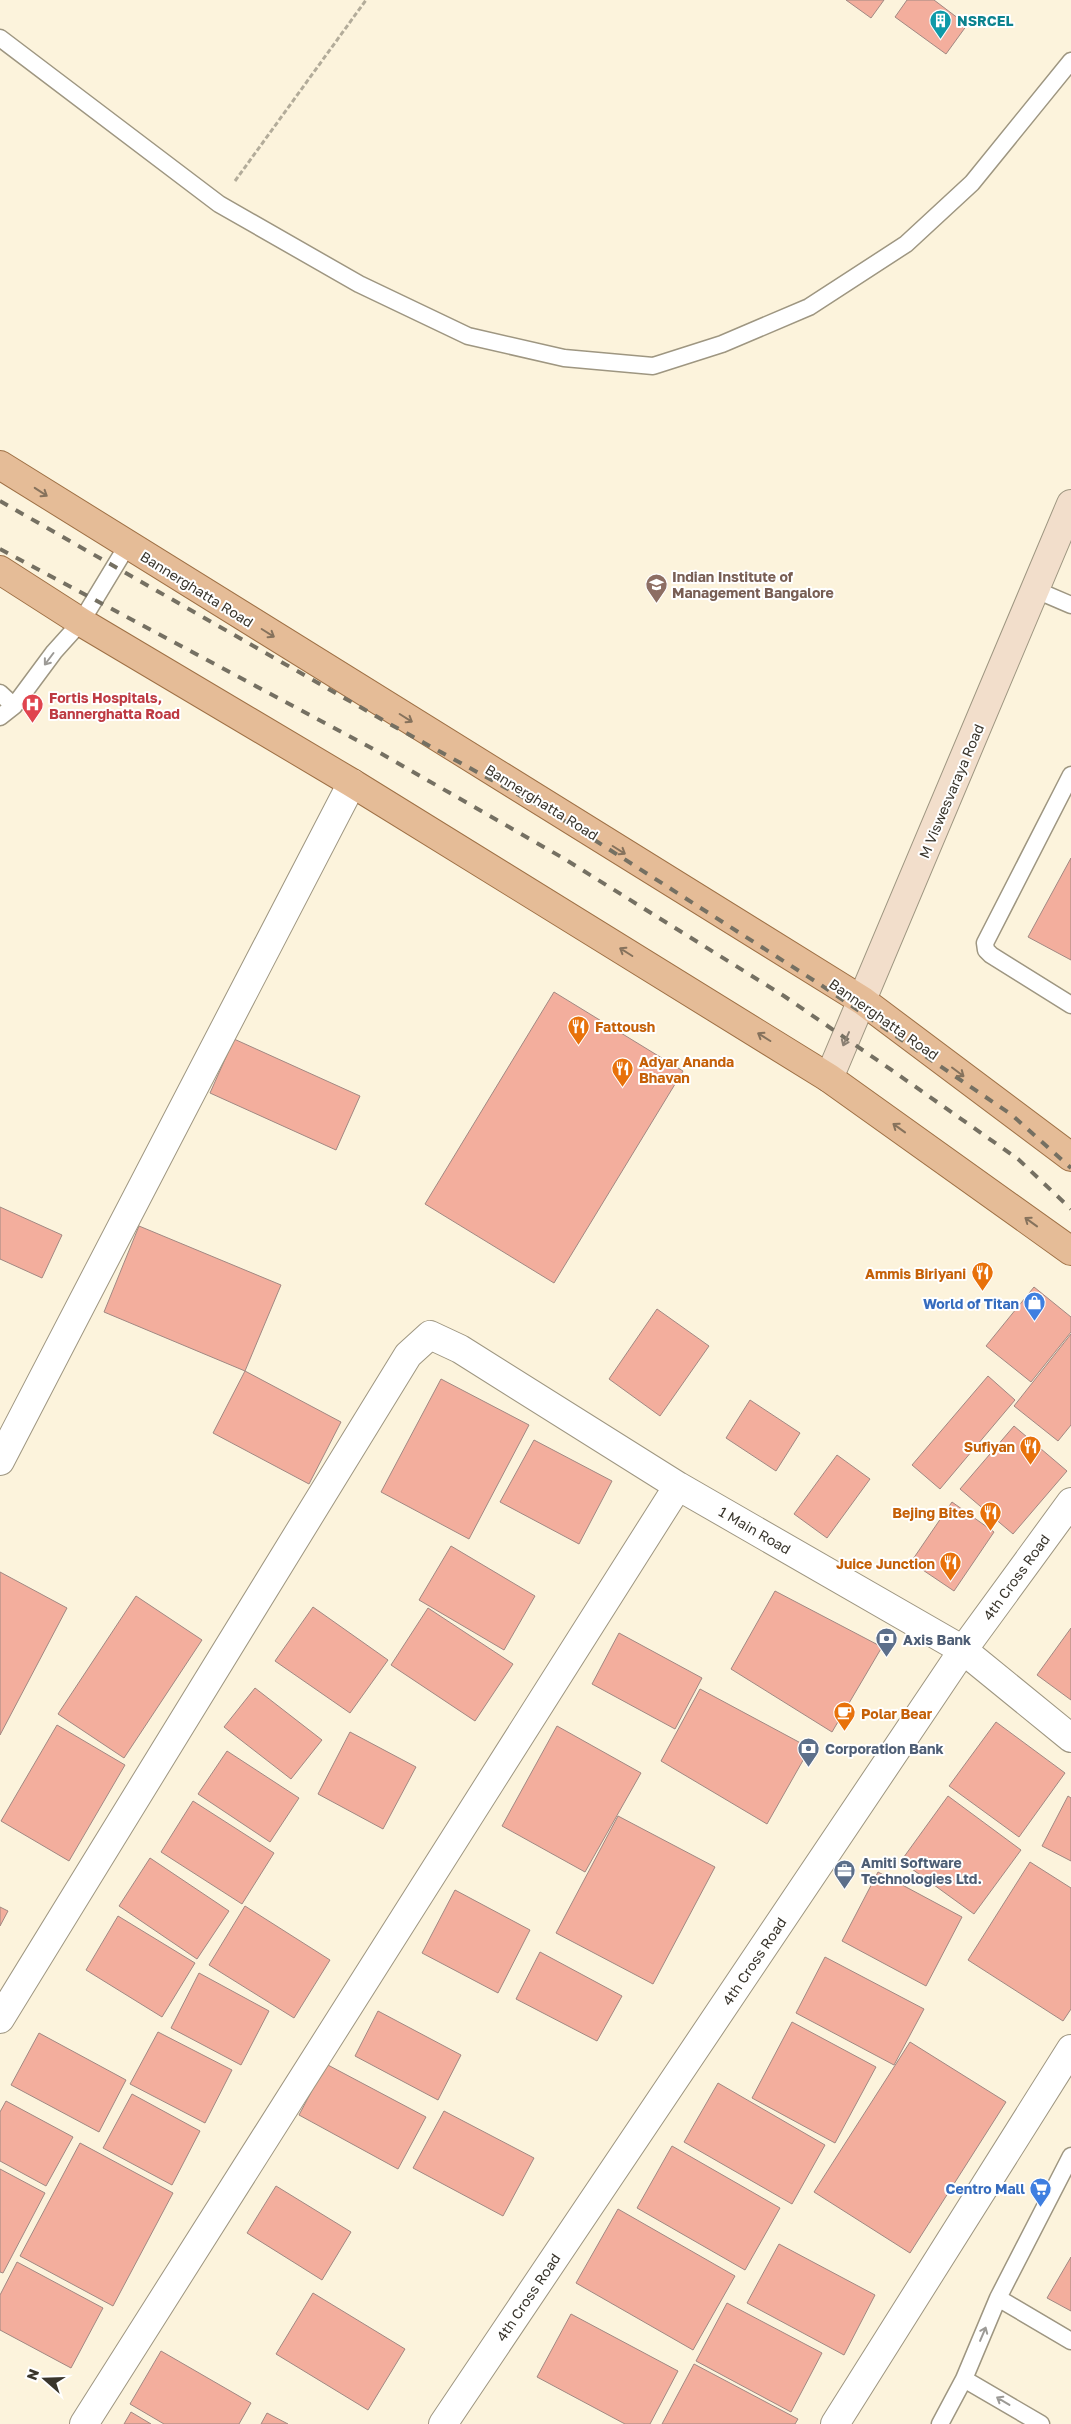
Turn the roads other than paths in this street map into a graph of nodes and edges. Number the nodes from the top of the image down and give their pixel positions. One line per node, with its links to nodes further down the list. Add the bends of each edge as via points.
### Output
1 (0, 38): 2 (lane, via 219,204 359,284 468,336 564,358 653,366 722,344 809,306 906,244 972,183)
2 (1071, 62)
3 (0, 465): 5 (main road, Bannerghatta Road, one-way to 5)
4 (1071, 504): 7 (street, M Viswesvaraya Road)
5 (127, 546): 9 (lane); 15 (main road, Bannerghatta Road, one-way to 15)
6 (0, 570): 9 (main road)
7 (1036, 590): 8 (lane); 15 (street, M Viswesvaraya Road)
8 (1071, 605)
9 (81, 622): 11 (lane, one-way to 11); 14 (main road)
10 (0, 693): 11 (lane)
11 (14, 706): 12 (lane)
12 (0, 717)
13 (1071, 775): 16 (lane, via 985,943 991,955)
14 (352, 783): 17 (main road, one-way to 14); 20 (street)
15 (863, 1001): 17 (street, M Viswesvaraya Road, one-way to 17); 18 (main road, Bannerghatta Road, one-way to 18)
16 (1071, 1005)
17 (829, 1078): 19 (main road, one-way to 17)
18 (1071, 1157)
19 (1071, 1251)
20 (0, 1461)
21 (678, 1486): 23 (street, 1 Main Road); 25 (street, 1 Main Road, via 460,1349 430,1336 408,1355); 31 (street)
22 (1071, 1502): 23 (street, 4th Cross Road)
23 (963, 1650): 24 (street, 1 Main Road); 32 (street, 4th Cross Road)
24 (1071, 1738)
25 (0, 2019)
26 (1071, 2049): 33 (street)
27 (1071, 2156): 28 (lane)
28 (998, 2298): 29 (lane); 30 (lane, one-way to 28)
29 (1071, 2341)
30 (964, 2379): 34 (lane); 35 (lane, one-way to 30)
31 (84, 2424)
32 (443, 2424)
33 (835, 2424)
34 (940, 2424)
35 (1041, 2424)

